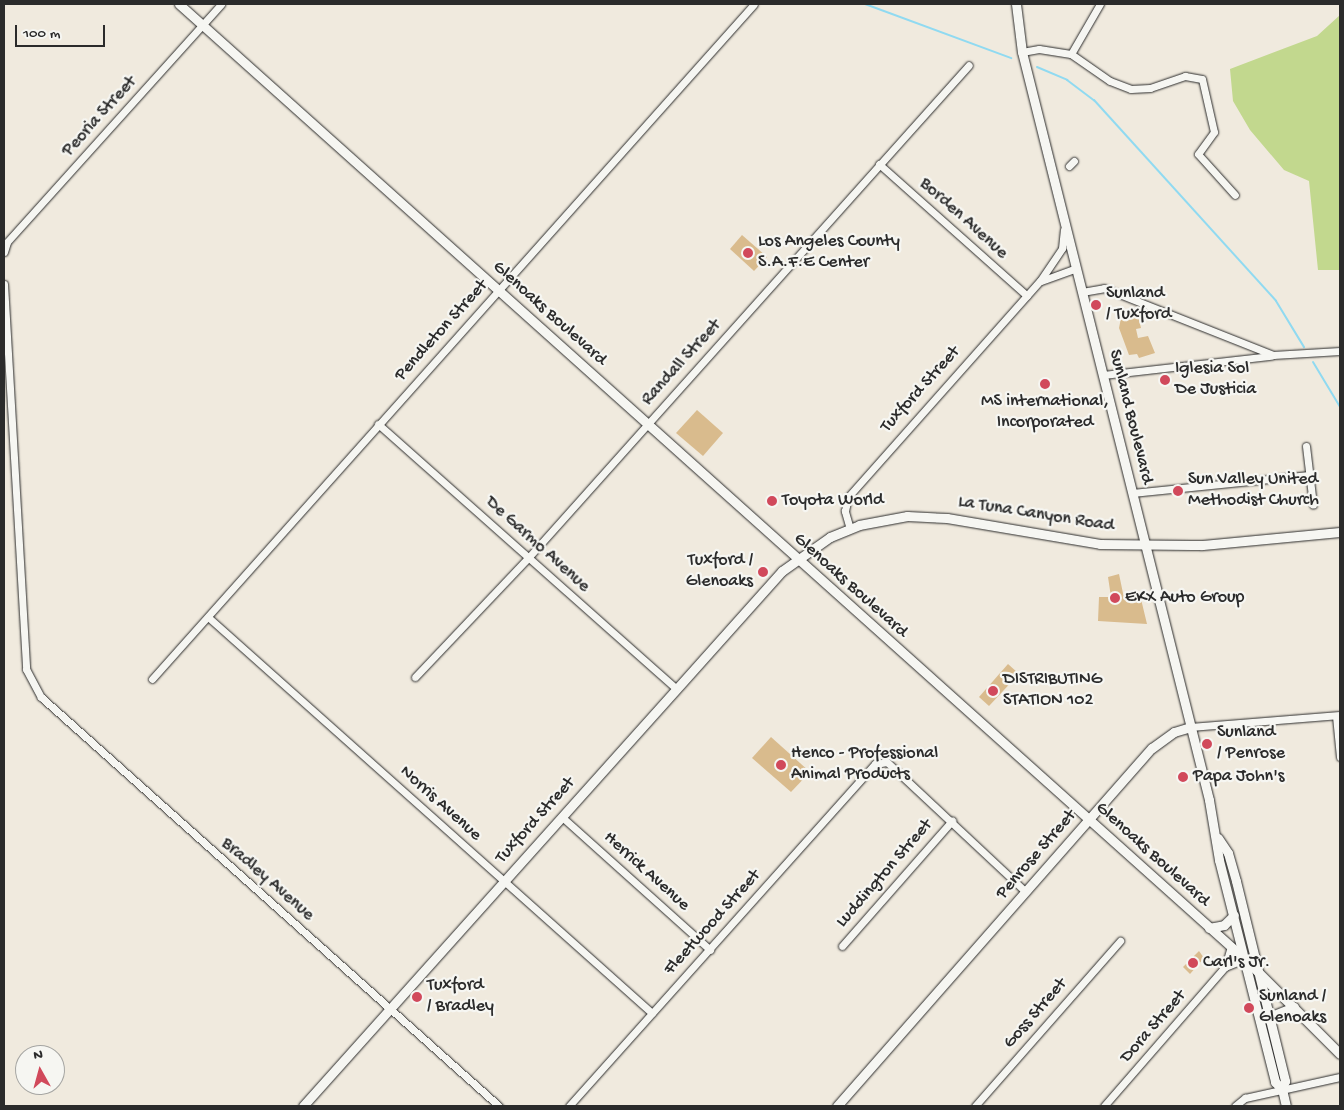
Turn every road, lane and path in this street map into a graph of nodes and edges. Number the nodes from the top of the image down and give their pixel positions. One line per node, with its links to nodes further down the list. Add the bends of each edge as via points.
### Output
1 (179, 4): 6 (main road, Glenoaks Boulevard)
2 (221, 4): 6 (street, Peoria Street)
3 (754, 4): 17 (street, Pendleton Street)
4 (1016, 4): 7 (main road, Sunland Boulevard)
5 (1100, 4): 8 (street)
6 (202, 25): 13 (street, Peoria Street, via 7,242); 17 (main road, Glenoaks Boulevard)
7 (1022, 52): 8 (street, via 1039,49); 12 (main road, Sunland Boulevard)
8 (1070, 54): 11 (street, via 1126,88 1143,89 1185,76 1202,79 1214,132 1198,154)
9 (969, 65): 10 (street, Randall Street)
10 (879, 164): 19 (street, Borden Avenue); 24 (street, Randall Street)
11 (1236, 195)
12 (1063, 213): 14 (main road, Sunland Boulevard); 15 (street, Tuxford Street, via 1062,248)
13 (4, 252)
14 (1076, 268): 15 (street, Tuxford Street); 18 (main road, Sunland Boulevard)
15 (1040, 281): 19 (street, Tuxford Street)
16 (4, 284): 56 (street, Bradley Avenue, via 26,669 41,697)
17 (499, 290): 23 (street, Pendleton Street); 24 (main road, Glenoaks Boulevard)
18 (1082, 292): 21 (street, via 1104,288); 22 (main road, Sunland Boulevard)
19 (1026, 296): 29 (street, Tuxford Street, via 848,496 845,511)
20 (1340, 352): 21 (street)
21 (1273, 355): 22 (street)
22 (1103, 375): 27 (main road, Sunland Boulevard)
23 (378, 424): 32 (street, De Garmo Avenue); 34 (street, Pendleton Street)
24 (646, 426): 32 (street, Randall Street); 33 (main road, Glenoaks Boulevard)
25 (1306, 446): 26 (street)
26 (1309, 475): 27 (street); 28 (street)
27 (1132, 492): 31 (main road, Sunland Boulevard)
28 (1312, 505)
29 (850, 529): 31 (main road, La Tuna Canyon Road, via 882,519 923,516 1074,541); 33 (main road, La Tuna Canyon Road)
30 (1340, 532): 31 (main road, La Tuna Canyon Road, via 1208,545)
31 (1145, 545): 39 (main road, Sunland Boulevard)
32 (528, 558): 35 (street, Randall Street); 37 (street, De Garmo Avenue)
33 (795, 559): 37 (main road, Tuxford Street); 42 (main road, Glenoaks Boulevard)
34 (208, 617): 36 (street, Pendleton Street); 45 (street, Norris Avenue)
35 (415, 677)
36 (152, 679)
37 (676, 689): 41 (main road, Tuxford Street)
38 (1338, 715): 39 (street, Penrose Street); 40 (street)
39 (1190, 727): 42 (main road, Penrose Street, via 1157,744); 44 (main road, Sunland Boulevard)
40 (1340, 757)
41 (562, 817): 45 (main road, Tuxford Street); 52 (street, Herrick Avenue)
42 (1088, 820): 46 (main road, Penrose Street); 48 (main road, Glenoaks Boulevard)
43 (952, 822): 46 (street); 50 (street, Luddington Street); 52 (street, Fleetwood Street, via 881,762 875,764)
44 (1218, 838): 47 (main road, Sunland Boulevard, via 1217,848); 55 (main road, Sunland Boulevard, via 1228,853)
45 (504, 881): 56 (main road, Tuxford Street); 58 (street, Norris Avenue)
46 (1026, 892): 66 (main road, Penrose Street)
47 (1234, 915): 48 (main road, via 1224,925); 53 (main road, Sunland Boulevard)
48 (1209, 928): 51 (main road, Glenoaks Boulevard)
49 (1120, 942): 67 (street, Goss Street)
50 (842, 946)
51 (1231, 946): 53 (main road, Glenoaks Boulevard); 54 (street, Dora Street)
52 (710, 950): 58 (street, Fleetwood Street)
53 (1245, 959): 54 (street, Dora Street); 55 (main road, Glenoaks Boulevard); 62 (main road, Sunland Boulevard, via 1275,1082)
54 (1225, 967): 68 (street, Dora Street)
55 (1258, 973): 57 (main road, Glenoaks Boulevard); 59 (main road, Sunland Boulevard)
56 (390, 1007): 63 (main road, Tuxford Street); 64 (street, Bradley Avenue)
57 (1294, 1007): 59 (main road); 60 (main road, Glenoaks Boulevard)
58 (652, 1013): 65 (street, Fleetwood Street)
59 (1269, 1017): 62 (main road, Sunland Boulevard, via 1285,1081)
60 (1340, 1054)
61 (1340, 1077): 62 (street)
62 (1282, 1089): 69 (street, via 1245,1098); 70 (main road, Sunland Boulevard)
63 (304, 1106)
64 (498, 1106)
65 (569, 1106)
66 (837, 1106)
67 (974, 1106)
68 (1104, 1106)
69 (1235, 1106)
70 (1286, 1106)

